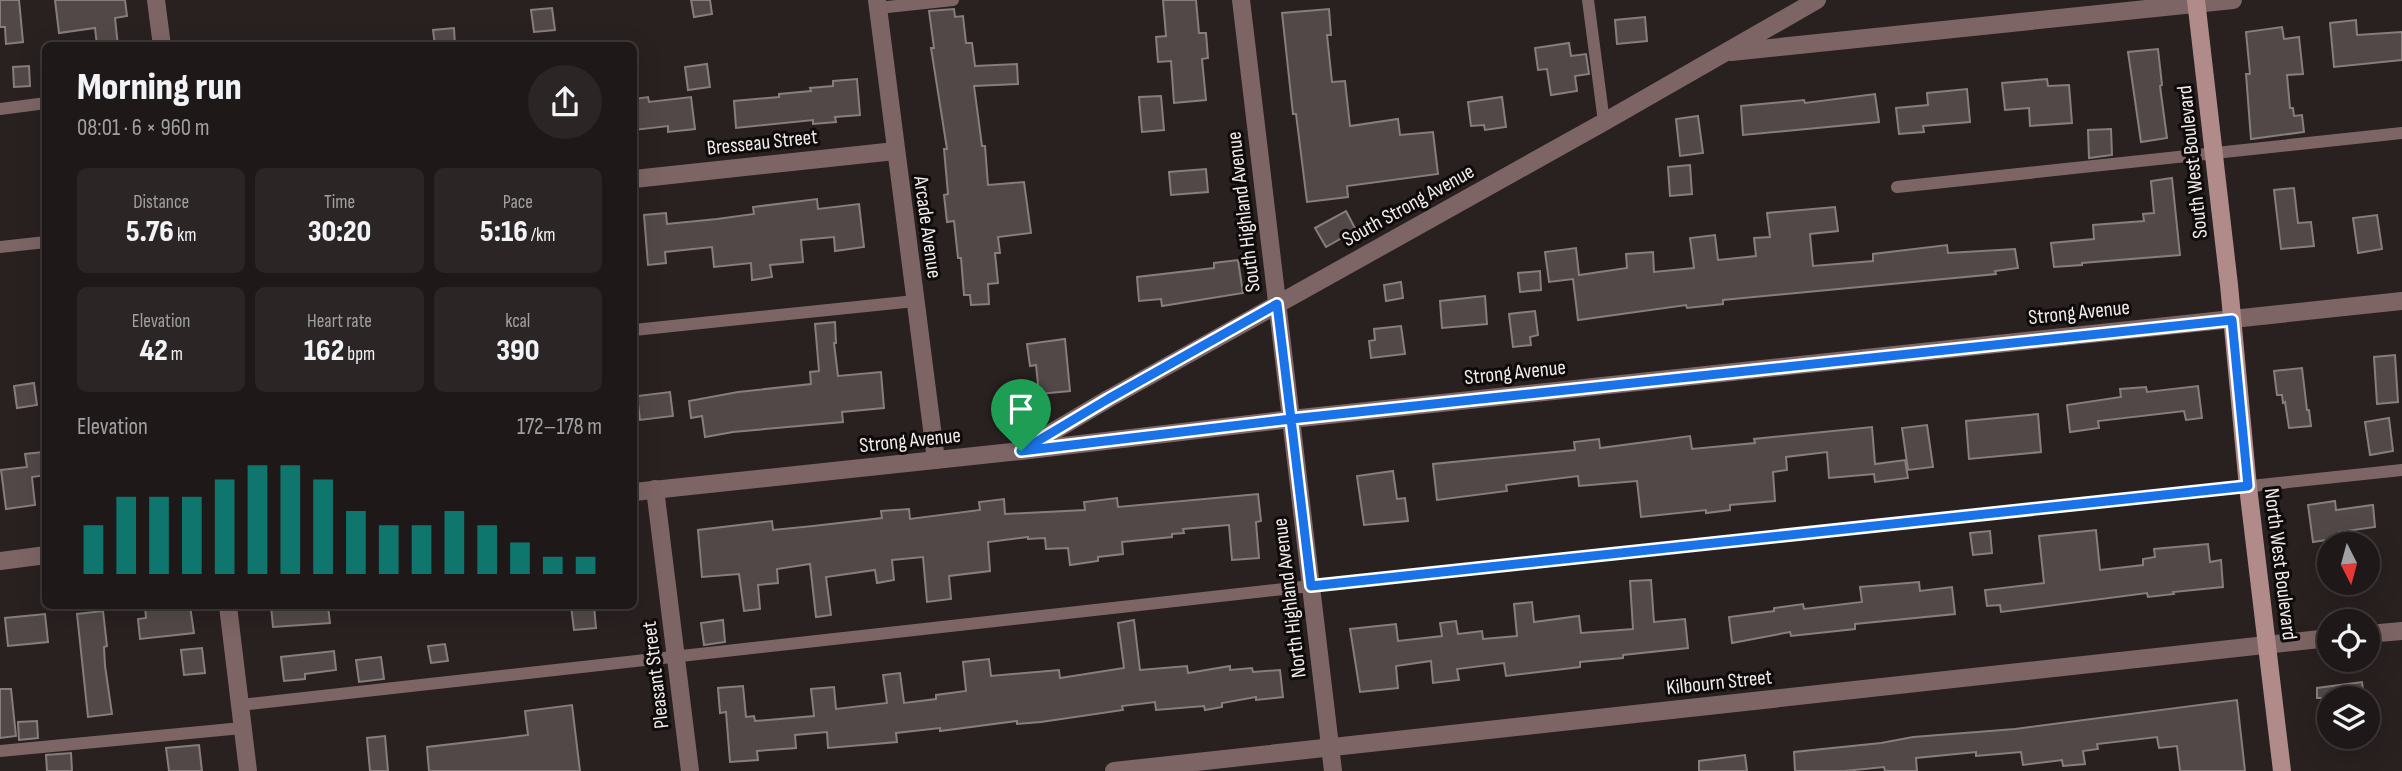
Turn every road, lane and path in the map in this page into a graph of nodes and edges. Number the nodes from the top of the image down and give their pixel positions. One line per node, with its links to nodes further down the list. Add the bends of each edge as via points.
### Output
1 (156, 0): 10 (street)
2 (953, 0): 8 (lane)
3 (1241, 0): 24 (street, South Highland Avenue)
4 (1588, 0): 14 (lane)
5 (1817, 0): 11 (street, South Strong Avenue)
6 (2233, 0): 7 (street)
7 (2196, 2): 9 (street); 17 (street, South West Boulevard)
8 (878, 4): 16 (street, Arcade Avenue)
9 (2139, 5): 11 (street)
10 (161, 42)
11 (1724, 52): 14 (street, South Strong Avenue)
12 (42, 104): 13 (lane)
13 (0, 109)
14 (1604, 122): 24 (street, South Strong Avenue)
15 (2402, 133): 17 (lane)
16 (895, 151): 18 (street, Bresseau Street); 22 (street, Arcade Avenue)
17 (2214, 154): 19 (lane); 25 (street, South West Boulevard)
18 (637, 179)
19 (1897, 187)
20 (42, 242): 21 (lane)
21 (0, 247)
22 (915, 301): 26 (lane); 29 (street, Arcade Avenue)
23 (2402, 301): 25 (street, Strong Avenue)
24 (1277, 304): 27 (street, South Highland Avenue); 28 (street, South Strong Avenue)
25 (2232, 320): 27 (street, Strong Avenue); 31 (street, North West Boulevard)
26 (637, 330)
27 (1291, 419): 28 (street, Strong Avenue); 36 (street, North Highland Avenue)
28 (1021, 451): 29 (street, Strong Avenue)
29 (936, 460): 32 (street, Strong Avenue)
30 (2402, 470): 31 (lane)
31 (2248, 486): 36 (lane); 41 (street, North West Boulevard)
32 (655, 489): 33 (street, Strong Avenue); 42 (street, Pleasant Street)
33 (637, 492)
34 (42, 556): 35 (street)
35 (0, 561)
36 (1311, 586): 42 (lane); 45 (street, North Highland Avenue)
37 (228, 609): 43 (street)
38 (2402, 631): 39 (street)
39 (2380, 633)
40 (2317, 639): 41 (street, Kilbourn Street)
41 (2268, 644): 45 (street, Kilbourn Street); 51 (street, North West Boulevard)
42 (676, 657): 43 (lane); 48 (street, Pleasant Street)
43 (240, 705): 44 (street)
44 (242, 728): 46 (lane); 47 (street)
45 (1331, 748): 49 (street, Kilbourn Street); 50 (street, North Highland Avenue)
46 (0, 751)
47 (248, 771)
48 (690, 771)
49 (1114, 771)
50 (1333, 771)
51 (2282, 771)

